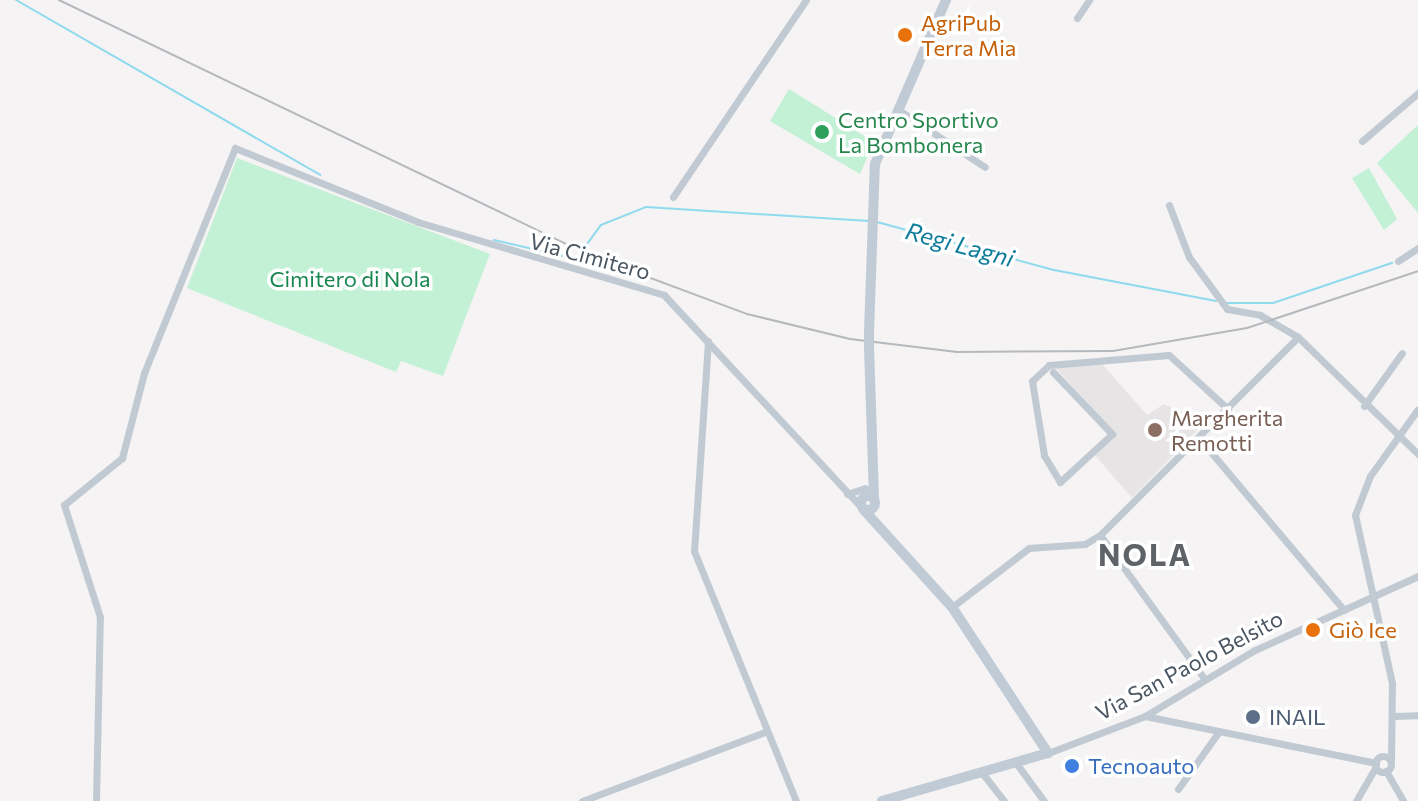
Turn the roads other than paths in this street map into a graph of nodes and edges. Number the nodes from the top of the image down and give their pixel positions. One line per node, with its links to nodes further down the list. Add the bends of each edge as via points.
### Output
1 (806, 0): 9 (street)
2 (946, 0): 6 (main road)
3 (1089, 0): 4 (street)
4 (1077, 18)
5 (1418, 93): 7 (street)
6 (897, 109): 8 (street); 23 (main road, bridge, via 879,148 870,208)
7 (1362, 141)
8 (985, 167)
9 (673, 197)
10 (1169, 205): 13 (street, via 1189,257 1227,309 1260,315)
11 (1418, 248): 12 (street)
12 (1398, 261)
13 (1298, 337): 17 (street); 18 (street)
14 (708, 341): 25 (street, Via Cimitero); 38 (street, via 694,551); 48 (street, Via Cimitero, via 664,295 418,222 235,148 144,373 122,458 64,505 100,617)
15 (1402, 353): 17 (street)
16 (1053, 372): 18 (street, via 1112,434 1060,482 1044,455 1032,381 1049,365 1169,355)
17 (1364, 406): 20 (street)
18 (1228, 409): 21 (street)
19 (1418, 409): 20 (street)
20 (1399, 435): 22 (street); 31 (street, via 1355,515)
21 (1199, 438): 28 (street); 33 (street)
22 (1418, 454)
23 (869, 465): 24 (main road); 26 (main road)
24 (865, 488): 25 (street); 27 (main road)
25 (845, 493): 27 (street, Via Cimitero)
26 (875, 502): 27 (main road); 29 (main road)
27 (862, 505): 29 (main road)
28 (1100, 535): 32 (street, via 1085,544 1029,548); 34 (street)
29 (892, 540): 32 (main road)
30 (1418, 576): 31 (street, Via San Paolo Belsito)
31 (1373, 597): 33 (street, Via San Paolo Belsito); 37 (street)
32 (952, 607): 40 (main road)
33 (1344, 610): 34 (street, Via San Paolo Belsito)
34 (1204, 678): 36 (street, Via San Paolo Belsito)
35 (1418, 715): 37 (street)
36 (1145, 716): 39 (street); 40 (street, Via San Paolo Belsito)
37 (1394, 716): 41 (street)
38 (765, 732): 49 (street); 50 (street)
39 (1218, 733): 43 (street, via 1331,748); 46 (street)
40 (1048, 753): 42 (main road, Via San Paolo Belsito)
41 (1391, 761): 43 (street, via 1382,756); 44 (street)
42 (1016, 763): 45 (main road, Via San Paolo Belsito); 53 (street)
43 (1376, 765): 44 (street); 54 (street)
44 (1386, 771): 55 (street)
45 (983, 774): 47 (main road, Via San Paolo Belsito); 52 (street)
46 (1178, 789)
47 (900, 799): 51 (main road, Via San Paolo Belsito)
48 (96, 801)
49 (582, 801)
50 (796, 801)
51 (882, 801)
52 (1004, 801)
53 (1044, 801)
54 (1356, 801)
55 (1403, 801)

